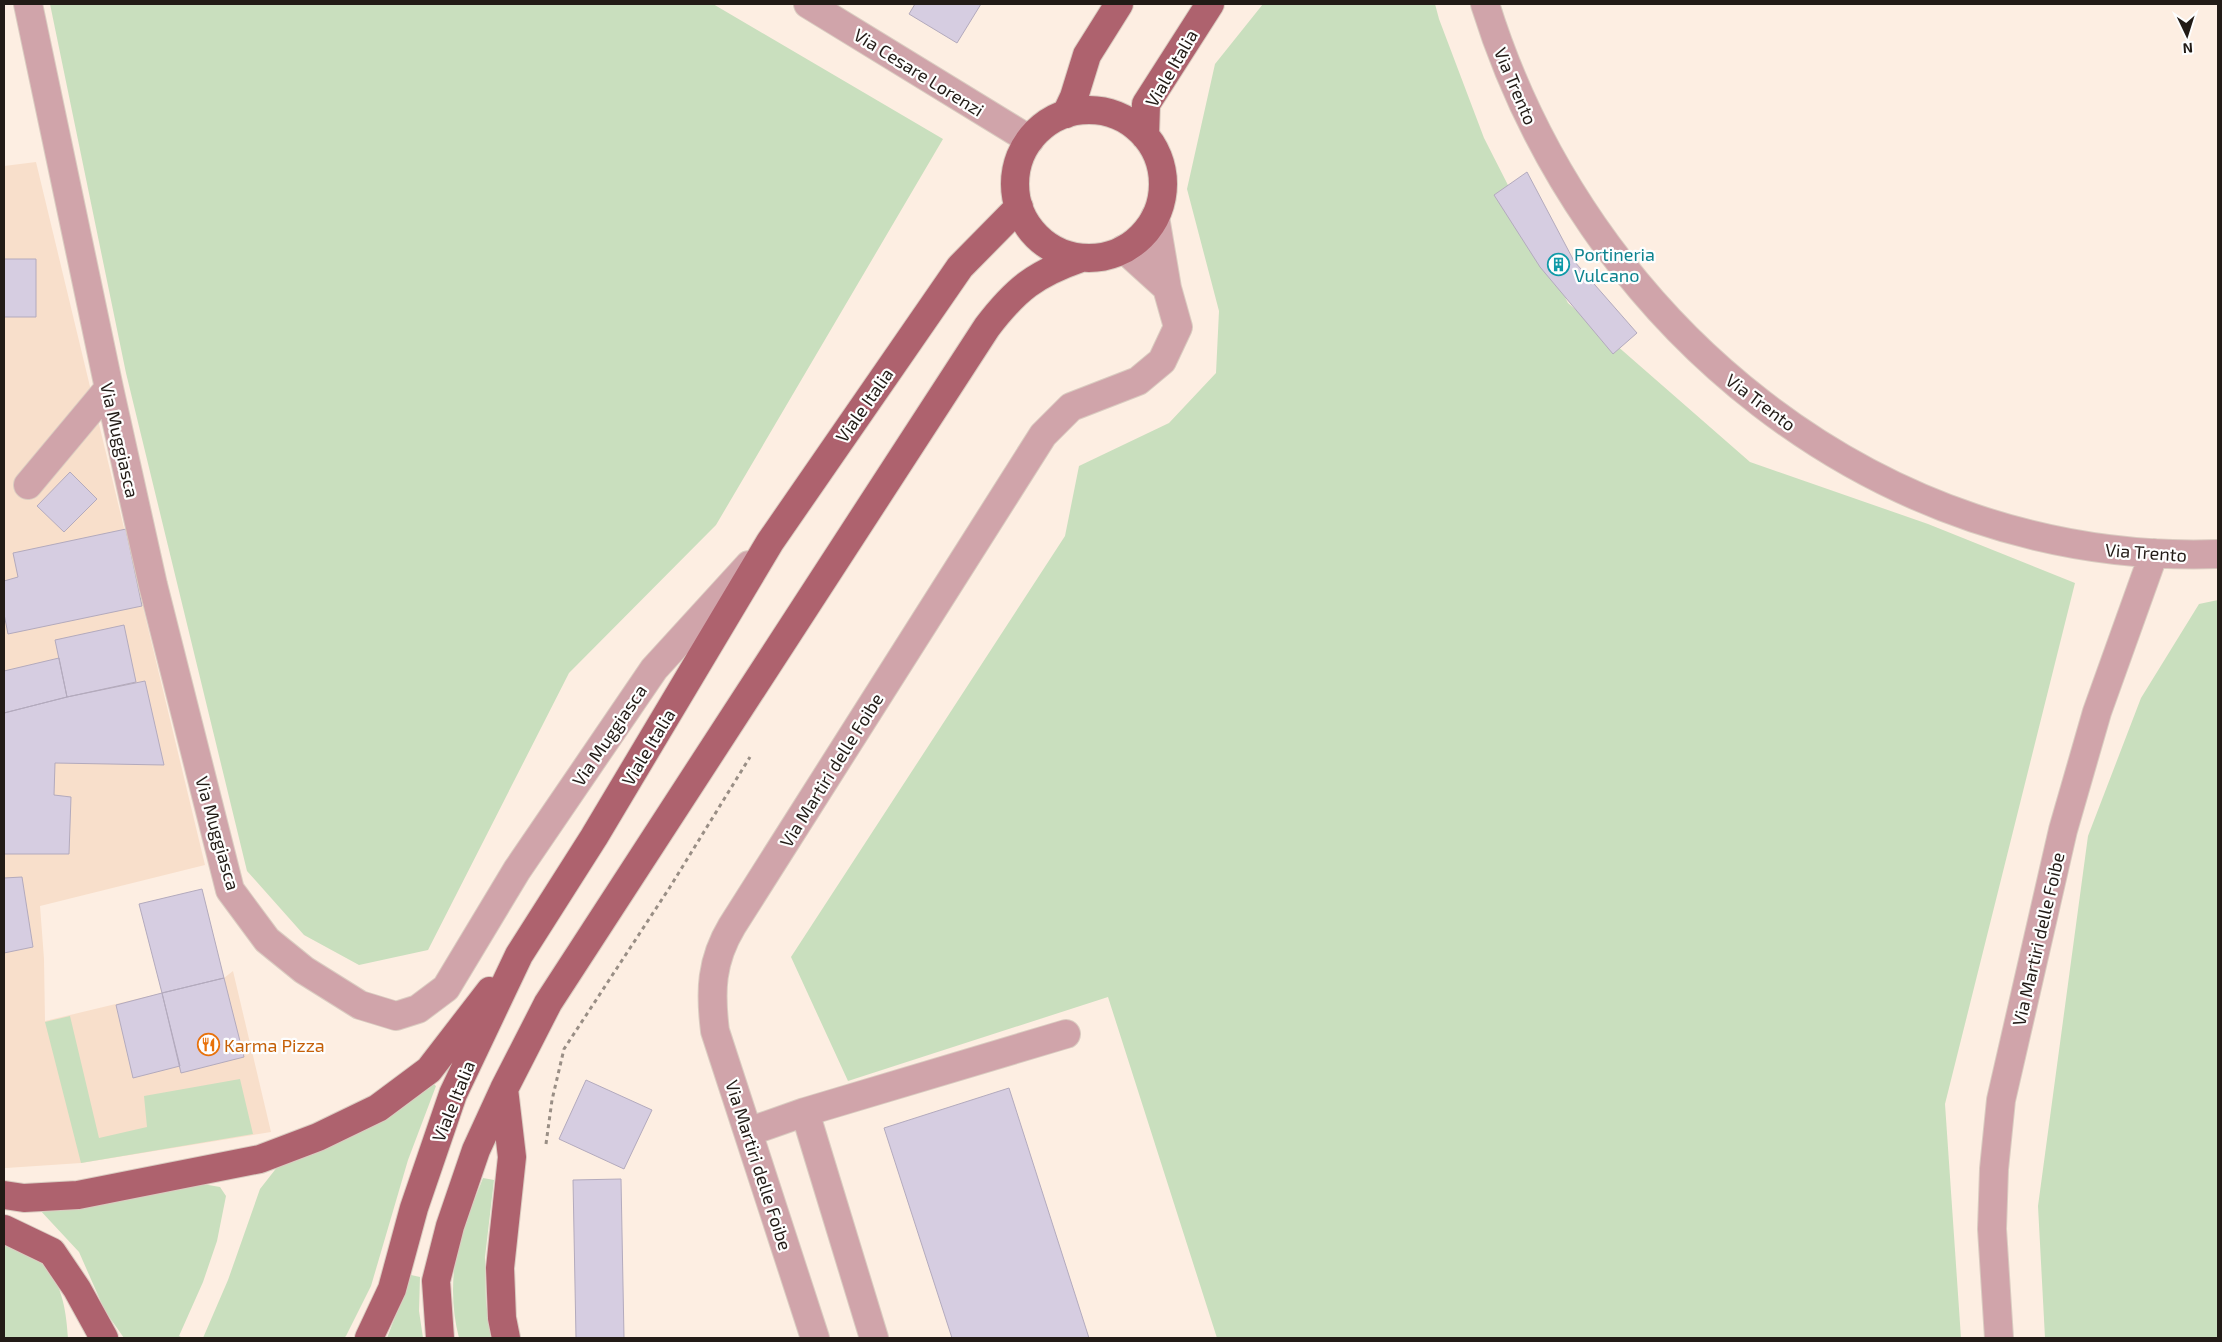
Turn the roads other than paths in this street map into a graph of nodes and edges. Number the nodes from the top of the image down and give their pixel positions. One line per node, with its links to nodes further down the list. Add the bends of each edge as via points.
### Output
1 (28, 4): 14 (street, Via Muggiasca)
2 (808, 4): 8 (street, Via Cesare Lorenzi)
3 (1119, 4): 6 (main road, via 1087,54)
4 (1210, 4): 7 (main road, Viale Italia, via 1146,104)
5 (1485, 4): 17 (street, Via Trento, via 1522,103 1559,175 1588,220 1653,304 1744,390 1794,428 1850,463 1946,509 2047,540 2082,547)
6 (1066, 114): 7 (main road, Viale Italia, via 1086,110 1106,113 1126,120); 8 (main road, Viale Italia, via 1048,122)
7 (1145, 136): 10 (main road, Viale Italia, via 1155,152 1162,175 1161,199)
8 (1030, 140): 9 (main road, Viale Italia, via 1016,172)
9 (1018, 207): 12 (main road, Viale Italia, via 1028,226 1042,241 1060,252); 16 (main road, Viale Italia, via 960,267)
10 (1155, 217): 11 (main road, Viale Italia, via 1141,236); 13 (street, Via Martiri delle Foibe)
11 (1124, 249): 12 (main road, Viale Italia, via 1109,255); 13 (street)
12 (1081, 258): 21 (main road, Viale Italia, via 1032,280 1007,300 987,327 548,1003)
13 (1167, 288): 23 (street, Via Martiri delle Foibe, via 1178,328 1162,361 1138,381 1071,407 1043,435 723,940 714,966 711,999 715,1031)
14 (108, 388): 15 (street); 16 (street, Via Muggiasca, via 153,585 230,890 268,940 304,970 360,1005 396,1016 418,1009 446,988 517,870 654,669)
15 (28, 485)
16 (770, 542): 19 (main road, Viale Italia, via 594,837)
17 (2154, 553): 18 (street, Via Trento); 34 (street, Via Martiri delle Foibe, via 2097,712 2063,830 2001,1100 1992,1229)
18 (2218, 554)
19 (519, 955): 24 (main road, via 429,1070 378,1108 318,1137 260,1159 87,1193 24,1198); 29 (main road, Viale Italia, via 453,1094 414,1208 392,1289)
20 (1066, 1034): 22 (street)
21 (504, 1089): 30 (main road, Viale Italia, via 476,1150 450,1226 436,1281); 31 (main road, via 512,1157 500,1268)
22 (805, 1112): 23 (street); 33 (street)
23 (748, 1132): 32 (street, Via Martiri delle Foibe)
24 (4, 1195)
25 (4, 1229): 26 (main road, via 52,1252)
26 (77, 1289): 27 (main road); 28 (main road)
27 (81, 1338)
28 (104, 1338)
29 (369, 1338)
30 (440, 1338)
31 (506, 1338)
32 (815, 1338)
33 (874, 1338)
34 (1999, 1338)

